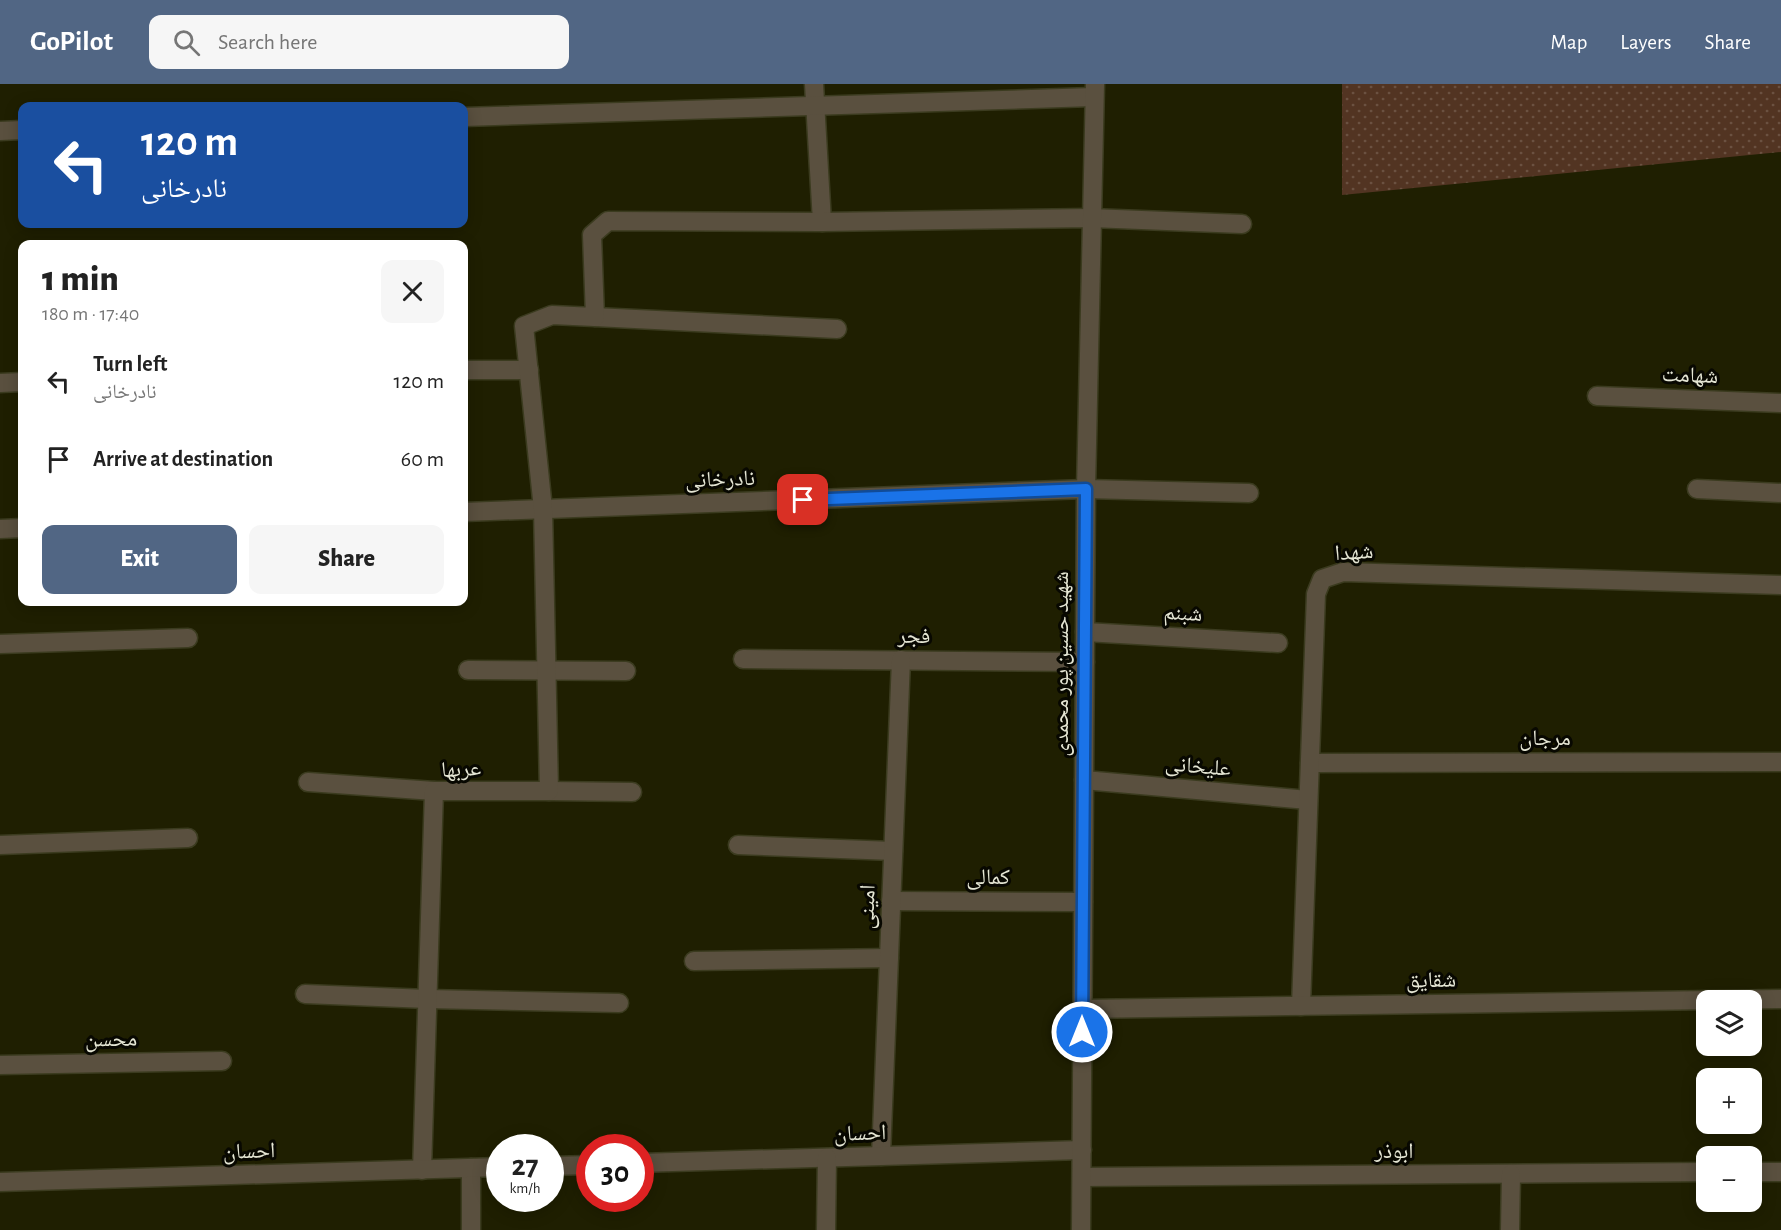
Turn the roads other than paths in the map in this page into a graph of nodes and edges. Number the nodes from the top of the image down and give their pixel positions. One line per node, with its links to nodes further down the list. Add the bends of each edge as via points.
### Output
1 (814, 84): 3 (street)
2 (1094, 91): 3 (street); 7 (street, شهید حسین پور محمدی)
3 (816, 106): 4 (street); 8 (street)
4 (468, 117)
5 (0, 130): 6 (street)
6 (18, 130)
7 (1091, 218): 8 (street); 9 (street); 18 (street, شهید حسین پور محمدی)
8 (822, 222): 10 (street, via 608,221 592,235)
9 (1242, 224)
10 (595, 317): 11 (street); 13 (street, via 552,315 524,326)
11 (837, 329)
12 (468, 370): 13 (street)
13 (529, 370): 22 (street)
14 (18, 382): 15 (street)
15 (0, 383)
16 (1597, 396): 17 (street, شهامت)
17 (1781, 403)
18 (1086, 489): 20 (street, نادرخانی); 22 (street, نادرخانی); 27 (street, شهید حسین پور محمدی)
19 (1697, 489): 21 (street)
20 (1249, 493)
21 (1781, 493)
22 (543, 509): 23 (street, نادرخانی); 35 (street)
23 (468, 512)
24 (18, 528): 25 (street)
25 (0, 529)
26 (1781, 585): 38 (street, شهدا, via 1343,572 1322,579 1316,594)
27 (1085, 632): 29 (street, شبنم); 33 (street, شهید حسین پور محمدی)
28 (188, 638): 30 (street)
29 (1278, 643)
30 (0, 644)
31 (743, 659): 32 (street, فجر)
32 (901, 660): 33 (street, فجر); 48 (street, امینی)
33 (1085, 662): 39 (street, شهید حسین پور محمدی)
34 (468, 670): 35 (street)
35 (547, 671): 36 (street); 42 (street)
36 (626, 671)
37 (1781, 762): 38 (street, مرجان)
38 (1310, 763): 44 (street, شهدا)
39 (1084, 780): 44 (street, علیخانی); 50 (street, شهید حسین پور محمدی)
40 (308, 782): 41 (street)
41 (434, 791): 42 (street, عربها); 54 (street, عربها)
42 (549, 791): 43 (street, عربها)
43 (632, 792)
44 (1308, 800): 57 (street, شهدا)
45 (188, 838): 46 (street)
46 (0, 845)
47 (738, 845): 48 (street)
48 (893, 852): 49 (street, امینی)
49 (891, 901): 50 (street, کمالی); 51 (street, امینی)
50 (1083, 902): 58 (street, شهید حسین پور محمدی)
51 (889, 957): 52 (street); 62 (street, امینی)
52 (694, 961)
53 (305, 994): 54 (street)
54 (427, 999): 56 (street); 67 (street, عربها)
55 (1781, 999): 57 (street, شقایق)
56 (619, 1003)
57 (1300, 1005): 58 (street, شقایق)
58 (1083, 1009): 61 (street, شهید حسین پور محمدی)
59 (222, 1061): 60 (street, محسن)
60 (0, 1065)
61 (1082, 1150): 62 (street, احسان); 72 (street, شهید حسین پور محمدی)
62 (881, 1156): 63 (street, احسان)
63 (827, 1158): 64 (street, احسان); 75 (street)
64 (654, 1163)
65 (486, 1167): 66 (street, احسان)
66 (471, 1168): 67 (street, احسان); 74 (street)
67 (422, 1170): 73 (street, احسان)
68 (1696, 1172): 71 (street, ابوذر)
69 (1762, 1172): 70 (street)
70 (1781, 1172)
71 (1511, 1174): 72 (street, ابوذر); 77 (street)
72 (1082, 1177): 76 (street, شهید حسین پور محمدی)
73 (0, 1182)
74 (471, 1230)
75 (826, 1230)
76 (1081, 1230)
77 (1510, 1230)

